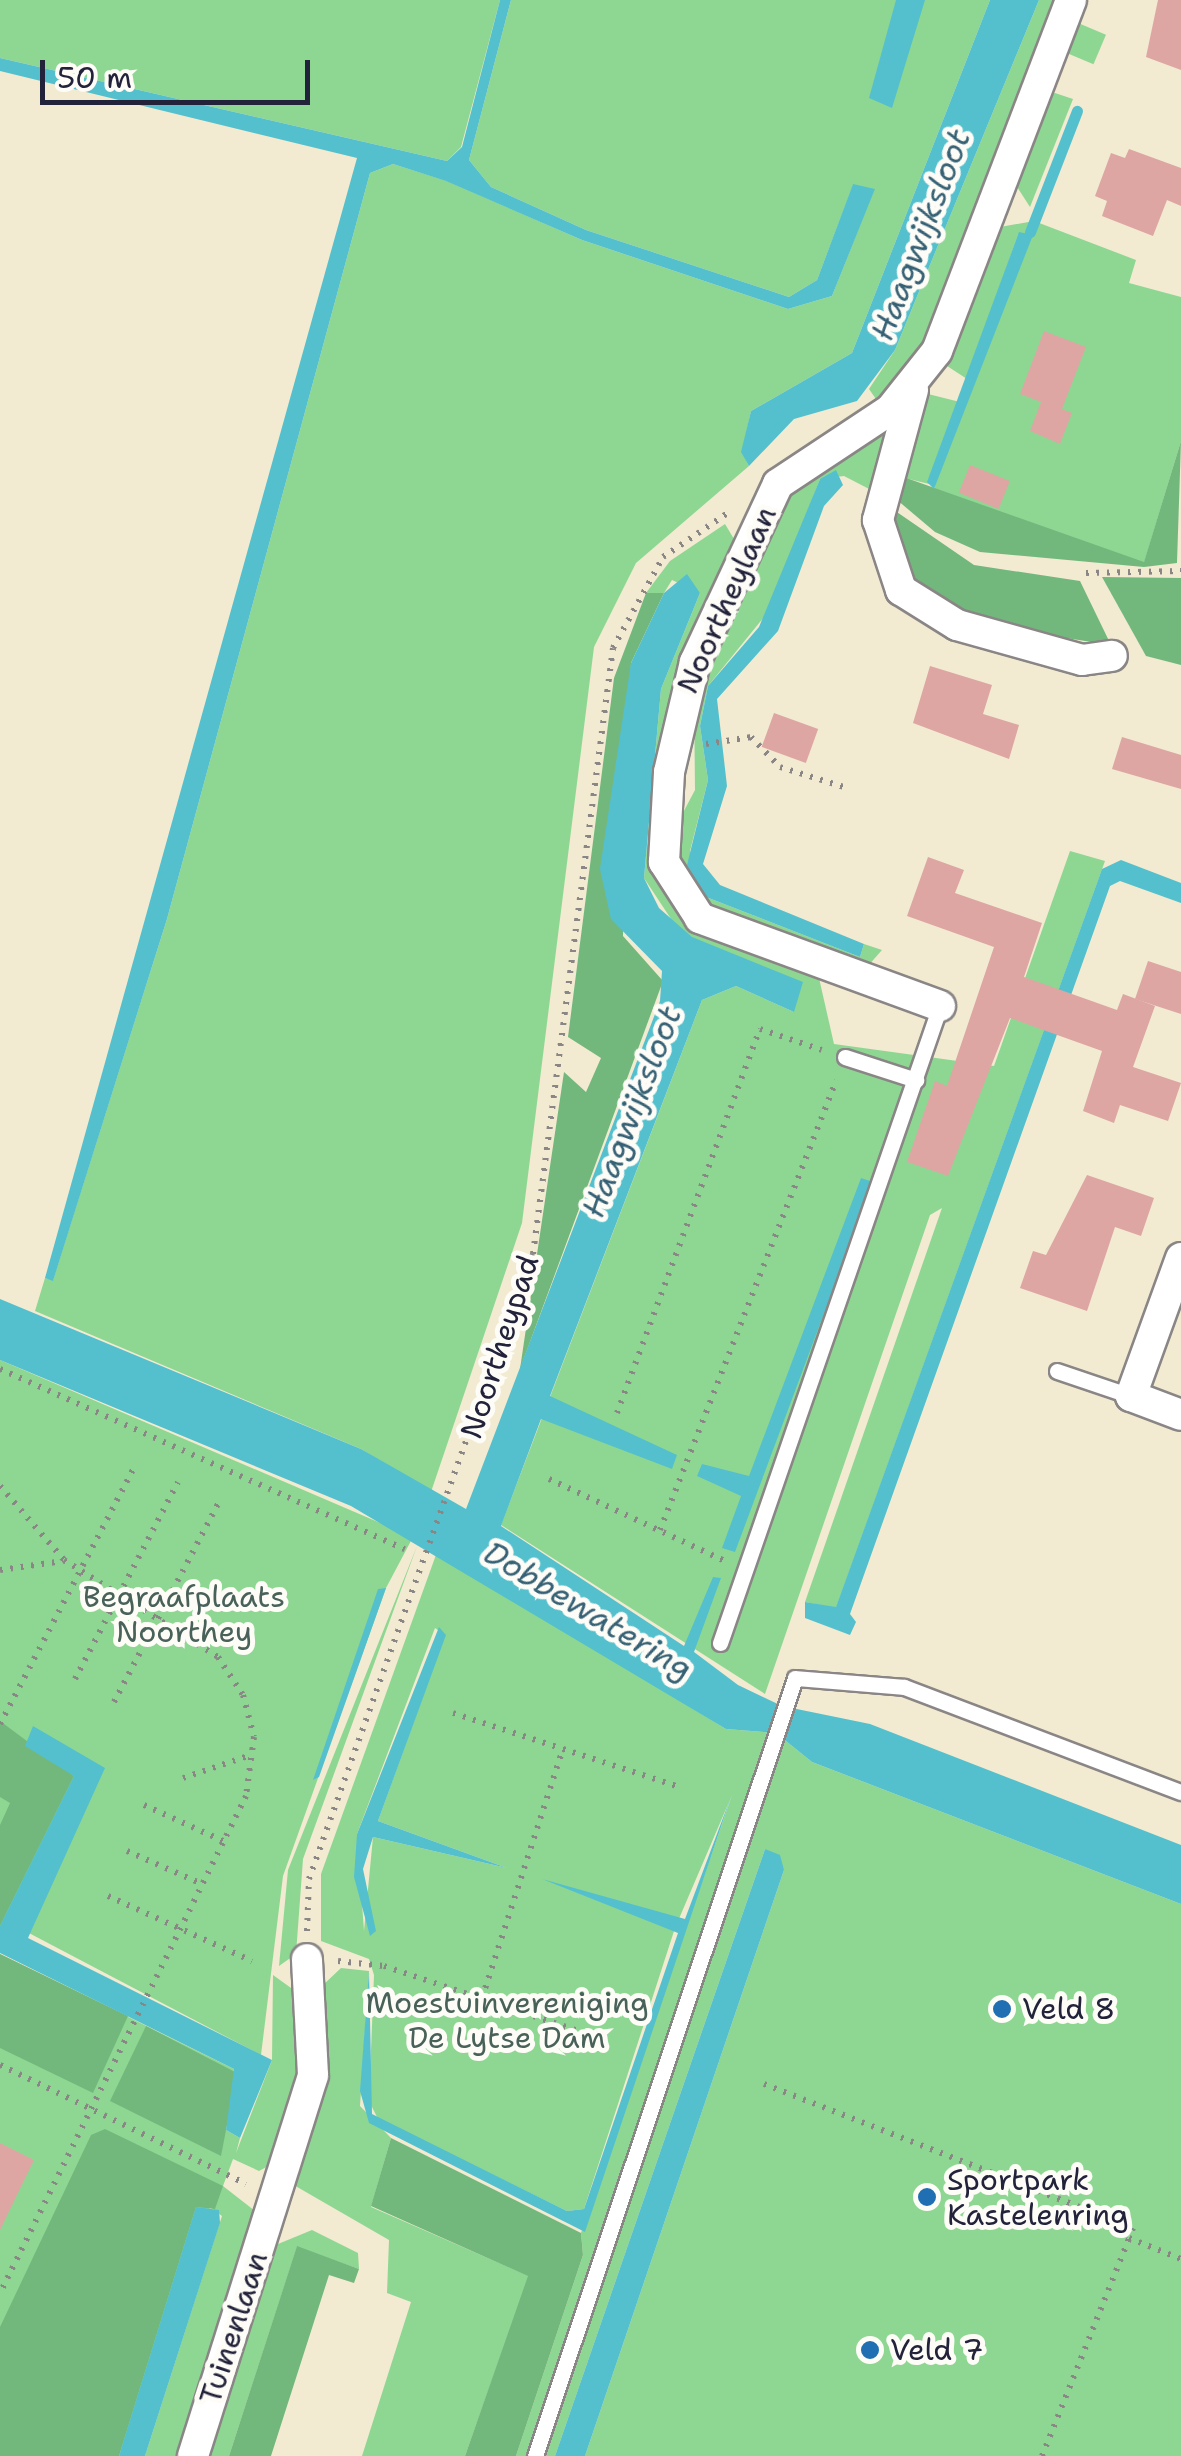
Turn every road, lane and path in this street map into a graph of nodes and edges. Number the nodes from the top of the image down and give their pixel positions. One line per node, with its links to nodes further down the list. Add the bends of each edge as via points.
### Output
1 (1071, 0): 2 (street, Noortheylaan, via 937,351)
2 (914, 385): 3 (street, Noortheylaan); 6 (street, Noortheylaan, via 878,520 900,590 957,625 1082,660)
3 (778, 484): 9 (street, Noortheylaan, via 678,712 664,862 700,918); 47 (path, Noortheypad, via 663,557 614,648 533,1254 310,1879)
4 (1181, 571): 5 (path)
5 (1086, 572)
6 (1112, 656)
7 (719, 740): 8 (path, via 751,737 780,767)
8 (847, 788)
9 (940, 1006): 11 (lane)
10 (844, 1057): 11 (lane); 16 (path, via 760,1028); 23 (path)
11 (916, 1080): 28 (lane)
12 (1181, 1258): 15 (street)
13 (0, 1369): 24 (path)
14 (1056, 1371): 15 (lane)
15 (1131, 1396): 17 (street)
16 (617, 1413)
17 (1181, 1415)
18 (134, 1468): 27 (path)
19 (550, 1479): 23 (path)
20 (178, 1482): 29 (path)
21 (0, 1486): 25 (path)
22 (219, 1502): 30 (path)
23 (660, 1530): 28 (path)
24 (405, 1548)
25 (64, 1560): 26 (path); 27 (path)
26 (0, 1570)
27 (78, 1570): 29 (path); 35 (path)
28 (747, 1571): 31 (lane)
29 (120, 1593): 30 (path); 32 (path)
30 (161, 1617): 33 (path); 37 (path, via 218,1657 243,1695)
31 (720, 1643)
32 (75, 1679)
33 (114, 1702)
34 (453, 1714): 36 (path)
35 (0, 1724)
36 (562, 1752): 39 (path); 49 (path)
37 (252, 1755): 38 (path); 42 (path)
38 (183, 1778)
39 (677, 1786)
40 (1181, 1792): 59 (lane, via 904,1688 795,1678)
41 (144, 1805): 42 (path)
42 (224, 1841): 44 (path)
43 (127, 1851): 44 (path)
44 (202, 1884): 46 (path)
45 (108, 1896): 46 (path)
46 (180, 1929): 48 (path); 53 (path)
47 (307, 1958): 49 (path, via 384,1966); 54 (street, via 312,2075)
48 (252, 1962)
49 (482, 1998): 50 (path)
50 (593, 2036)
51 (0, 2065): 53 (path)
52 (764, 2084): 55 (path, via 1133,2228)
53 (94, 2112): 54 (path); 57 (path)
54 (276, 2199): 58 (street, Tuinenlaan)
55 (1128, 2238): 56 (path); 60 (path)
56 (1181, 2260)
57 (0, 2293)
58 (193, 2456)
59 (536, 2456)
60 (1042, 2456)

